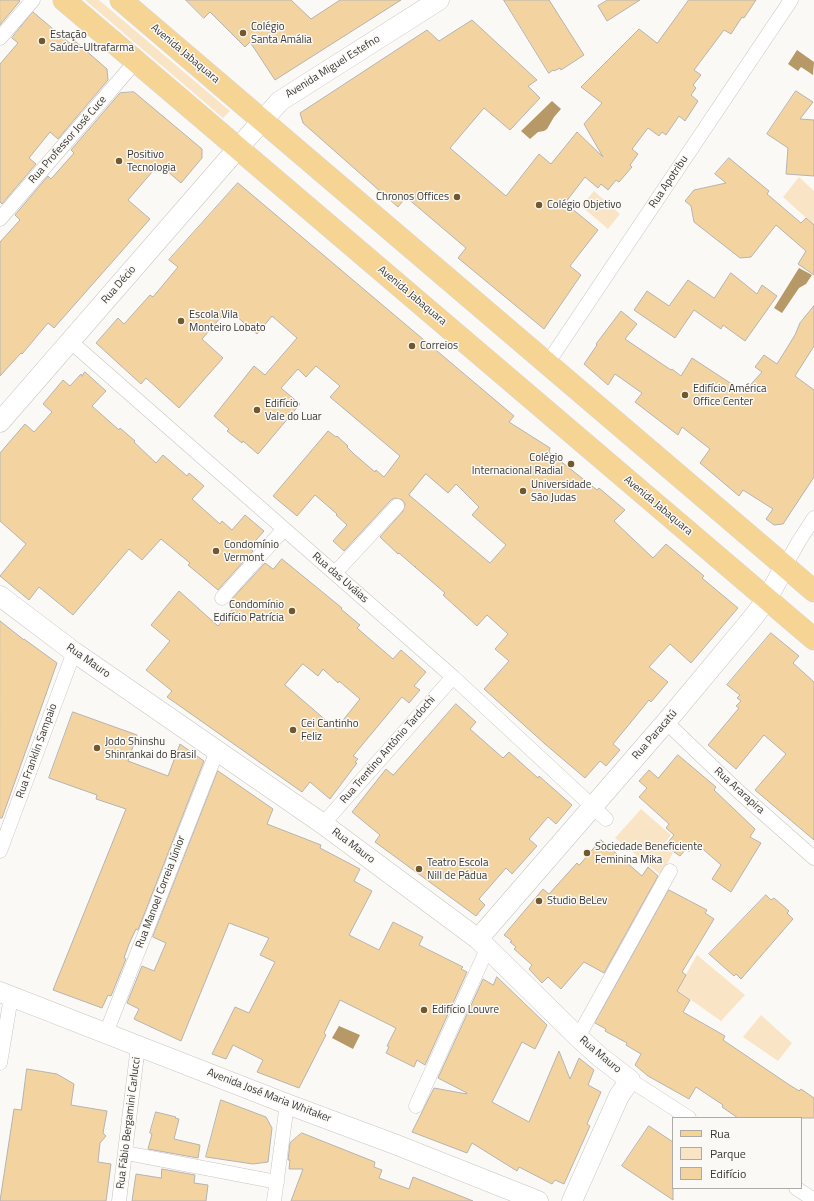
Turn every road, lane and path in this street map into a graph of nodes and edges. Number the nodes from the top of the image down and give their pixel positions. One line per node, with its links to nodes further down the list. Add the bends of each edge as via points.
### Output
1 (33, 0): 6 (street)
2 (64, 0): 7 (main road, Avenida Jabaquara)
3 (121, 0): 8 (main road, Avenida Jabaquara)
4 (439, 0): 8 (street, Avenida Miguel Estefno, via 280,101)
5 (791, 0): 12 (street, Rua Apotribu)
6 (0, 38)
7 (136, 61): 9 (main road, Avenida Jabaquara); 10 (street, Rua Professor José Cuce)
8 (262, 120): 9 (street, Avenida Miguel Estefno); 12 (main road, Avenida Jabaquara)
9 (238, 148): 11 (street, Rua Décio); 22 (main road, Avenida Jabaquara)
10 (0, 219)
11 (70, 342): 13 (street, Rua Décio); 16 (street, Rua das Uváias)
12 (547, 364): 17 (main road, Avenida Jabaquara)
13 (0, 422)
14 (397, 506): 18 (street)
15 (814, 518): 17 (street, Rua Paracatú)
16 (284, 529): 18 (street, Rua das Uváias); 21 (street)
17 (785, 566): 19 (main road, Avenida Jabaquara); 22 (street, Rua Paracatú)
18 (335, 573): 25 (street, Rua das Uváias)
19 (814, 591)
20 (0, 596): 24 (street, Rua Mauro)
21 (222, 598)
22 (767, 599): 23 (main road, Avenida Jabaquara); 26 (street, Rua Paracatú)
23 (814, 639)
24 (74, 652): 27 (street, Rua Mauro); 30 (street, Rua Franklin Sampaio)
25 (453, 677): 28 (street, Rua das Uváias); 29 (street, Rua Trentino Antônio Tardochi)
26 (666, 722): 28 (street, Rua Paracatú); 31 (street, Rua Ararapira, via 738,791)
27 (217, 750): 29 (street, Rua Mauro); 35 (street, Rua Manoel Correia Júnior)
28 (600, 813): 33 (street, Rua Paracatú)
29 (323, 824): 33 (street, Rua Mauro)
30 (0, 851)
31 (814, 858)
32 (670, 871): 36 (street)
33 (483, 943): 36 (street, Rua Mauro); 41 (street)
34 (6, 995): 35 (street, Avenida José Maria Whitaker); 38 (street)
35 (106, 1033): 37 (street, Avenida José Maria Whitaker)
36 (578, 1037): 39 (street, Rua Mauro)
37 (138, 1046): 40 (street, Avenida José Maria Whitaker); 43 (street, Rua Fábio Bergamini Carlucci)
38 (0, 1063)
39 (630, 1080): 42 (street, Rua Mauro); 50 (street, via 620,1096)
40 (287, 1104): 44 (street); 49 (street, Avenida José Maria Whitaker)
41 (416, 1106)
42 (687, 1117)
43 (126, 1153): 44 (street); 47 (street, Rua Fábio Bergamini Carlucci)
44 (277, 1182): 48 (street)
45 (798, 1189): 46 (street)
46 (814, 1200)
47 (119, 1201)
48 (274, 1201)
49 (538, 1201)
50 (572, 1201)

